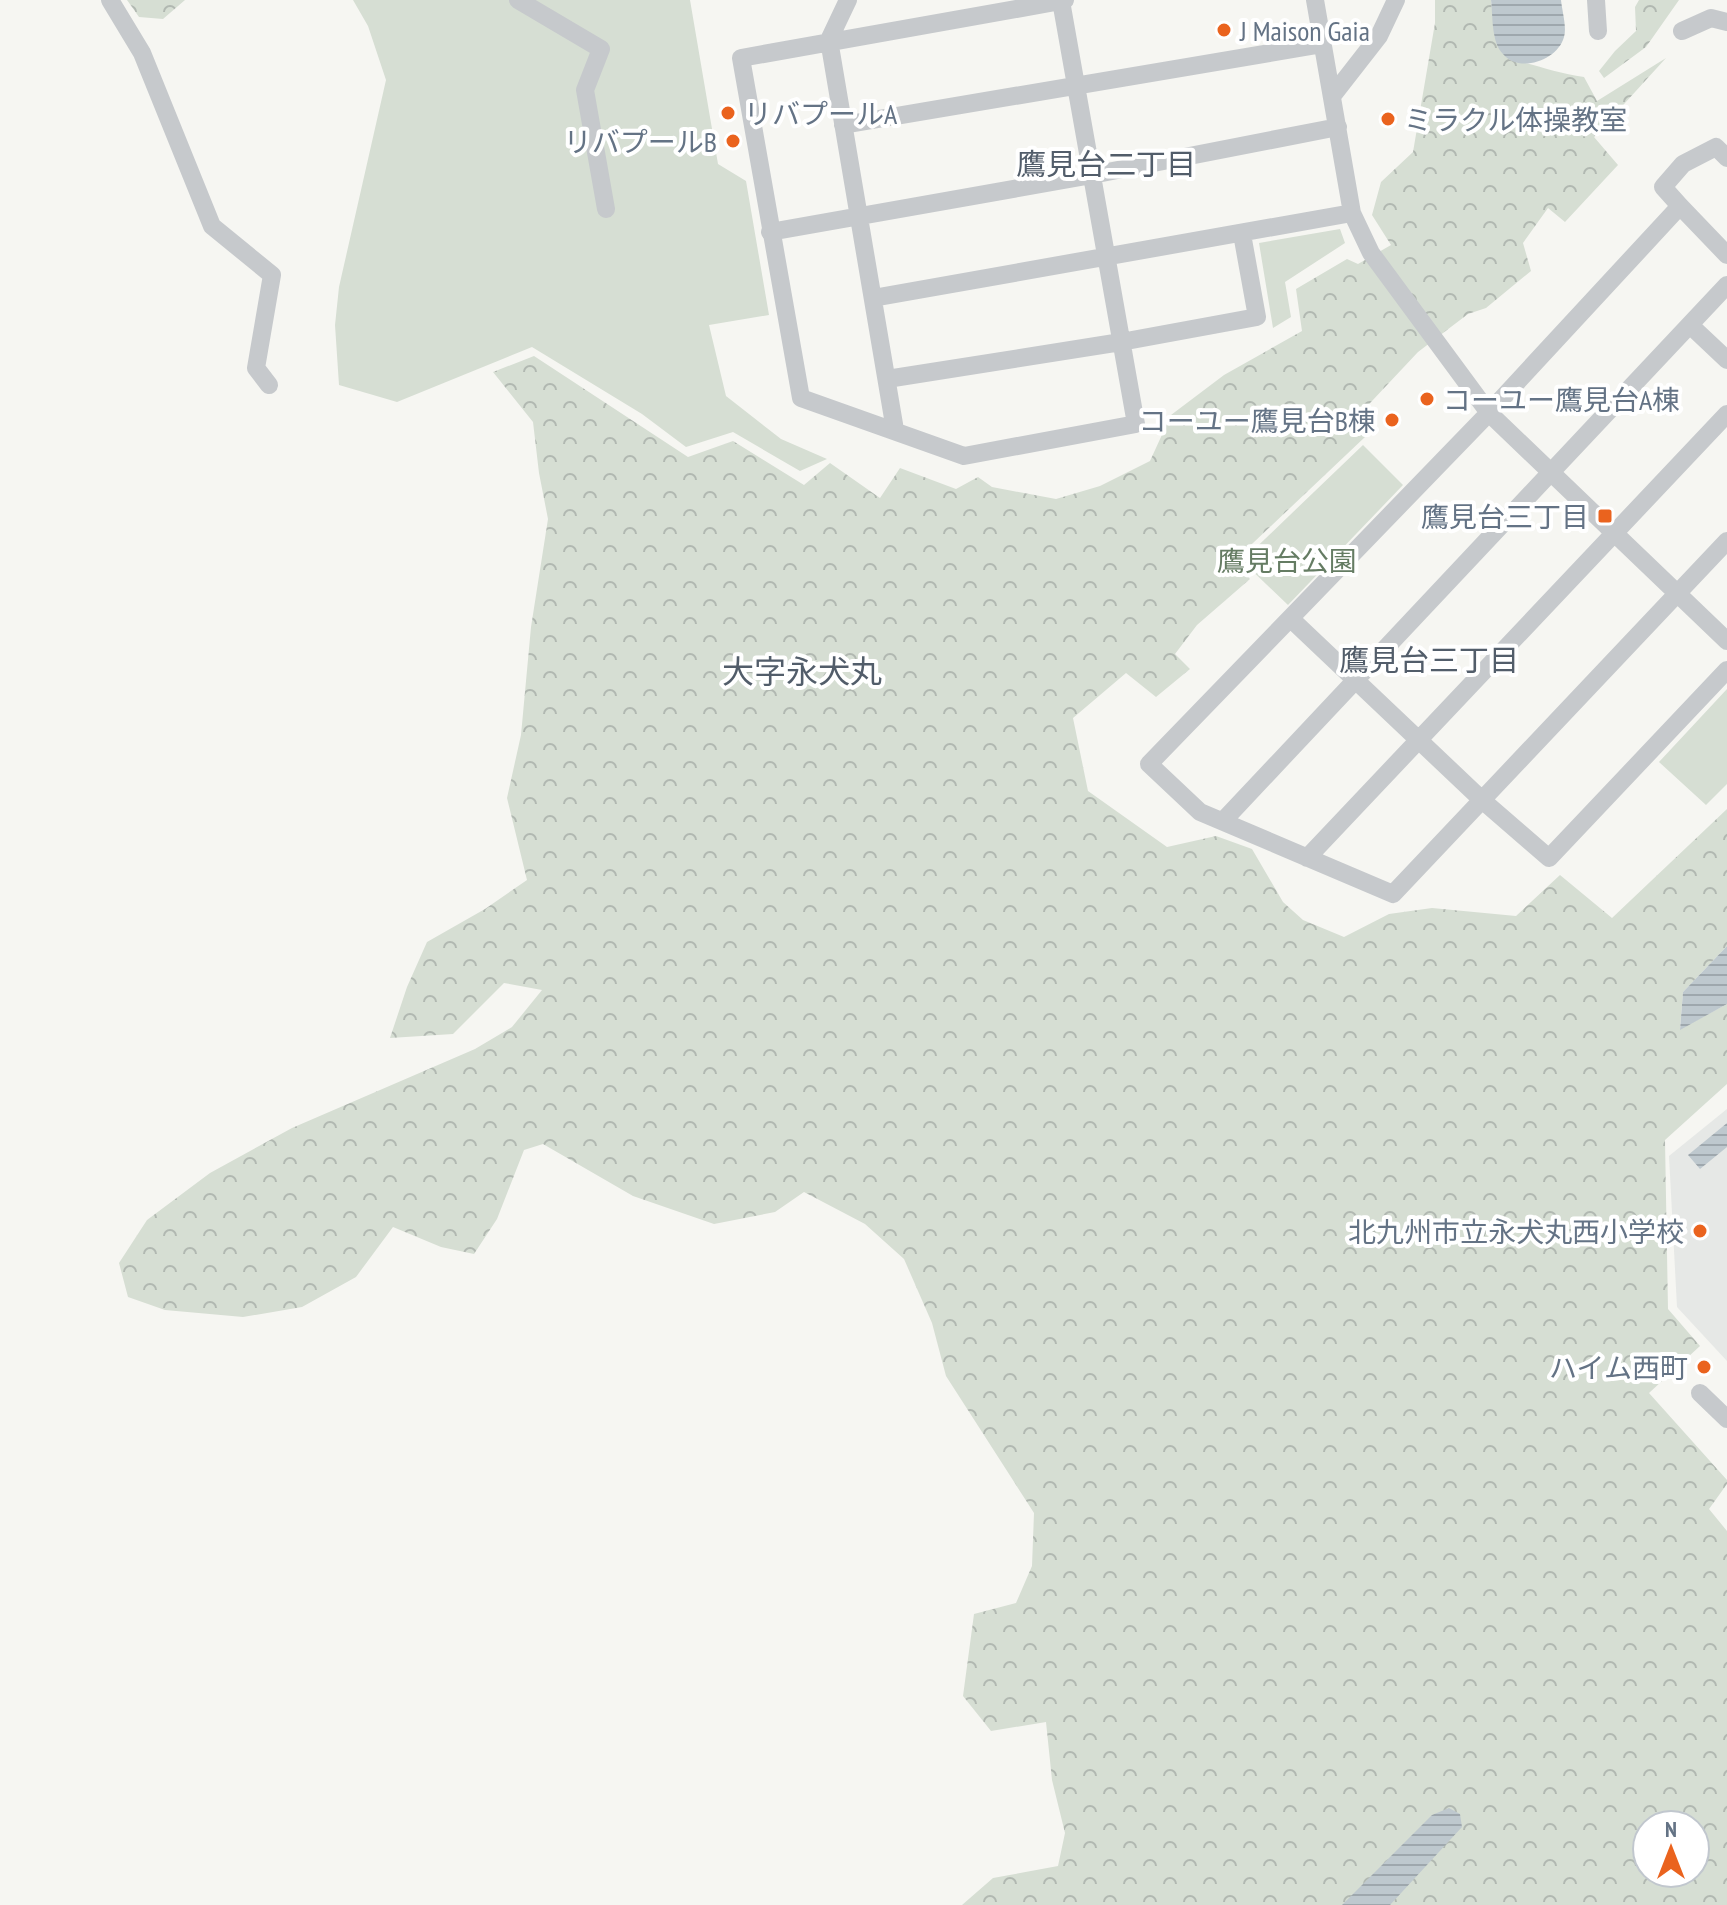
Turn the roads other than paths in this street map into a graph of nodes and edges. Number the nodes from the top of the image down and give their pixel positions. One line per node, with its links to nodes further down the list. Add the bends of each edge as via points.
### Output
1 (110, 0): 33 (street, via 142,53 212,226 272,275 256,368)
2 (518, 0): 20 (street, via 601,49 585,90)
3 (848, 0): 11 (street)
4 (1063, 0): 11 (street); 13 (street)
5 (1315, 0): 12 (street)
6 (1396, 0): 14 (street, via 1379,36)
7 (1596, 0): 9 (street)
8 (1727, 22): 10 (street, via 1711,18)
9 (1598, 31)
10 (1682, 31)
11 (829, 40): 15 (street); 23 (street, via 741,58)
12 (1323, 44): 13 (street); 14 (street)
13 (1076, 86): 15 (street); 18 (street)
14 (1333, 95): 16 (street)
15 (843, 125): 22 (street)
16 (1338, 127): 18 (street); 21 (street)
17 (1727, 158): 19 (street, via 1716,147 1683,164 1663,187)
18 (1092, 175): 22 (street); 26 (street)
19 (1680, 206): 25 (street); 34 (street)
20 (606, 209)
21 (1352, 213): 24 (street); 34 (street, via 1371,253)
22 (859, 215): 23 (street); 28 (street)
23 (770, 232): 36 (street, via 801,398)
24 (1242, 234): 26 (street); 30 (street, via 1257,317)
25 (1727, 255)
26 (1106, 258): 28 (street); 30 (street)
27 (1727, 285): 29 (street)
28 (873, 298): 32 (street)
29 (1691, 326): 31 (street); 37 (street)
30 (1121, 342): 32 (street); 36 (street, via 1136,424 964,456)
31 (1727, 360)
32 (887, 379): 36 (street)
33 (269, 385)
34 (1489, 413): 37 (street); 41 (street)
35 (1727, 414): 38 (street)
36 (895, 430)
37 (1552, 473): 38 (street); 44 (street)
38 (1615, 535): 40 (street); 45 (street)
39 (1727, 541): 40 (street)
40 (1678, 593): 42 (street); 46 (street)
41 (1291, 619): 44 (street); 47 (street, via 1149,764 1200,812)
42 (1727, 641)
43 (1727, 670): 46 (street, via 1549,858)
44 (1356, 680): 45 (street); 47 (street)
45 (1418, 739): 46 (street); 48 (street)
46 (1482, 800): 48 (street, via 1393,894)
47 (1223, 821): 48 (street)
48 (1307, 858)
49 (1700, 1393): 50 (street)
50 (1727, 1419)

